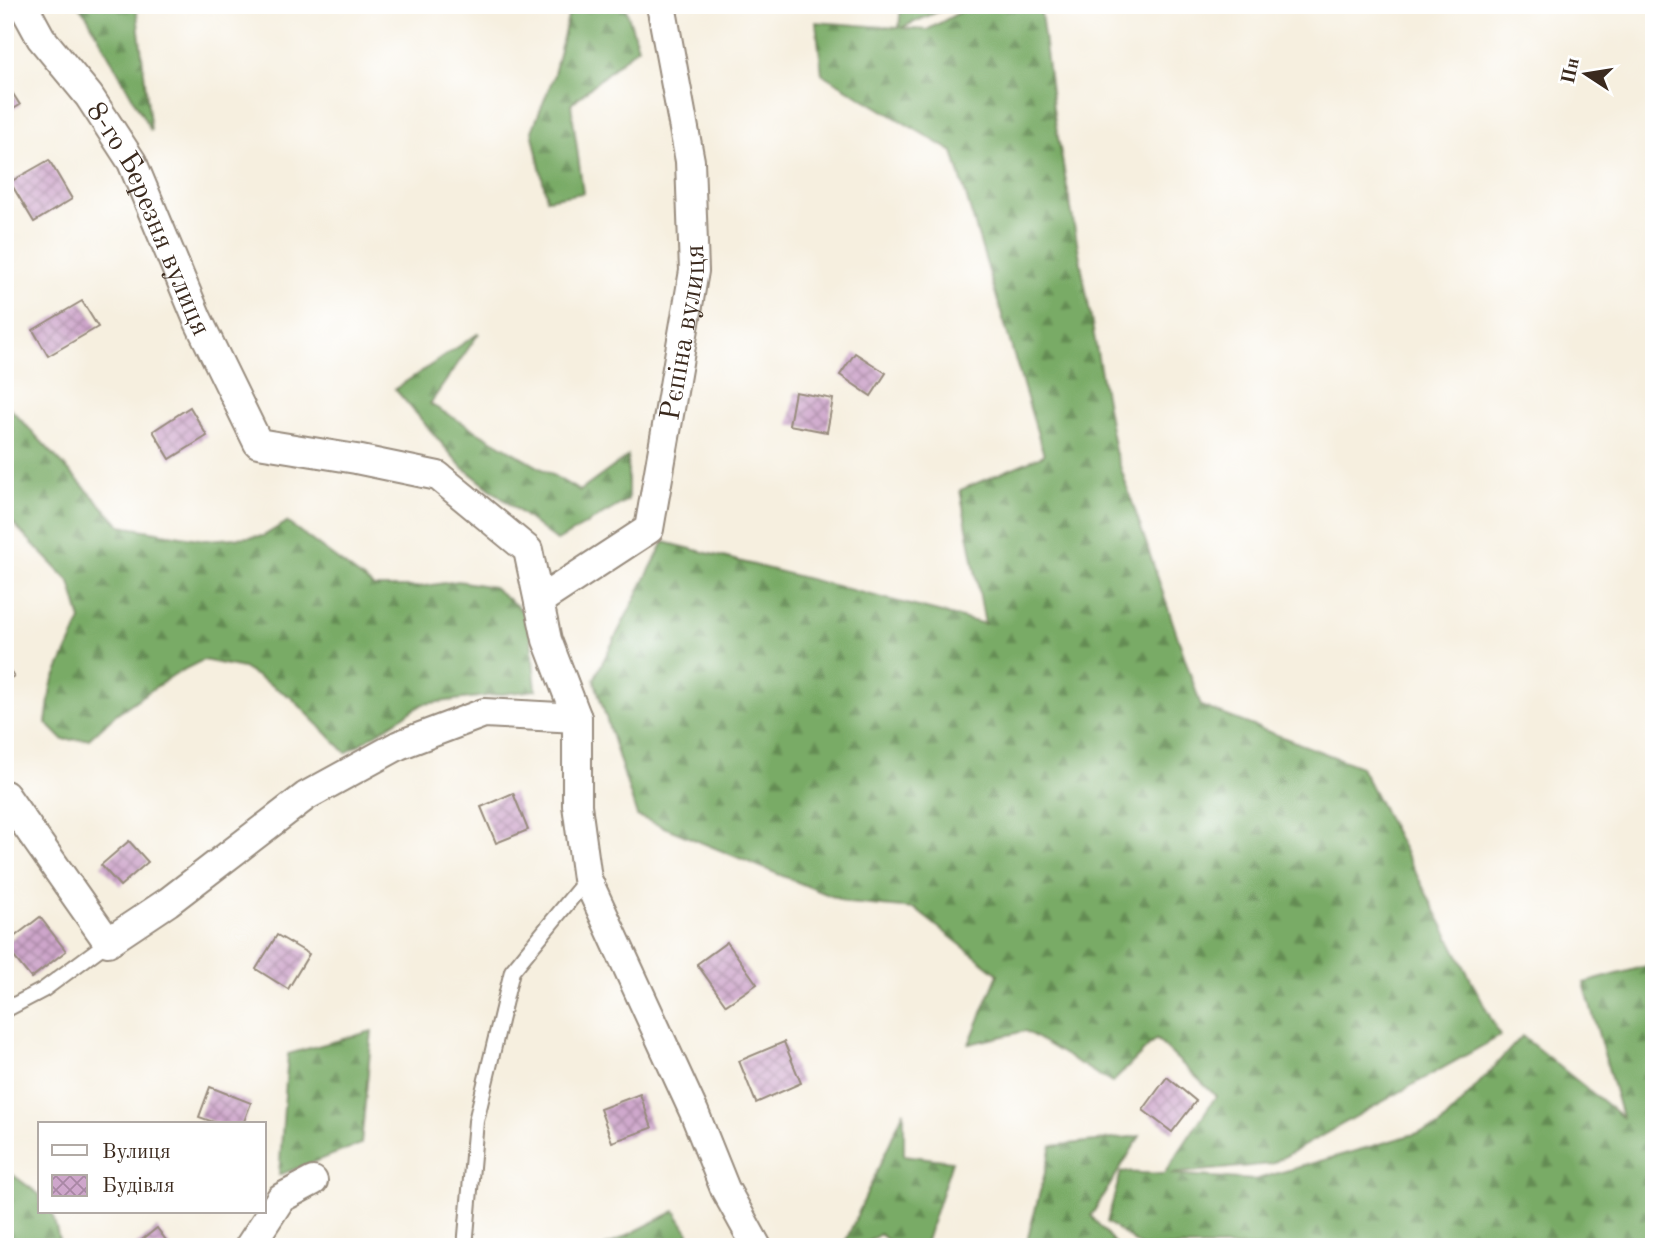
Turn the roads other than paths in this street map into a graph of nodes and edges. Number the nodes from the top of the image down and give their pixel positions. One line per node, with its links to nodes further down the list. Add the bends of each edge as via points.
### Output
1 (23, 5): 3 (street, 8-го Березня вулиця, via 41,38 89,96 132,162 197,318 258,443 438,476 528,550)
2 (661, 5): 3 (street, Рєпіна вулиця, via 690,162 694,271 649,528)
3 (539, 601): 4 (street, via 547,640)
4 (577, 718): 6 (street, via 577,805); 7 (street, via 484,713 399,745 306,796)
5 (5, 795): 7 (street)
6 (587, 879): 11 (lane, via 512,971 476,1121); 12 (street, via 725,1189)
7 (108, 942): 8 (lane, via 43,990)
8 (5, 1010)
9 (313, 1181): 10 (street, via 281,1198)
10 (249, 1247)
11 (465, 1247)
12 (757, 1247)

